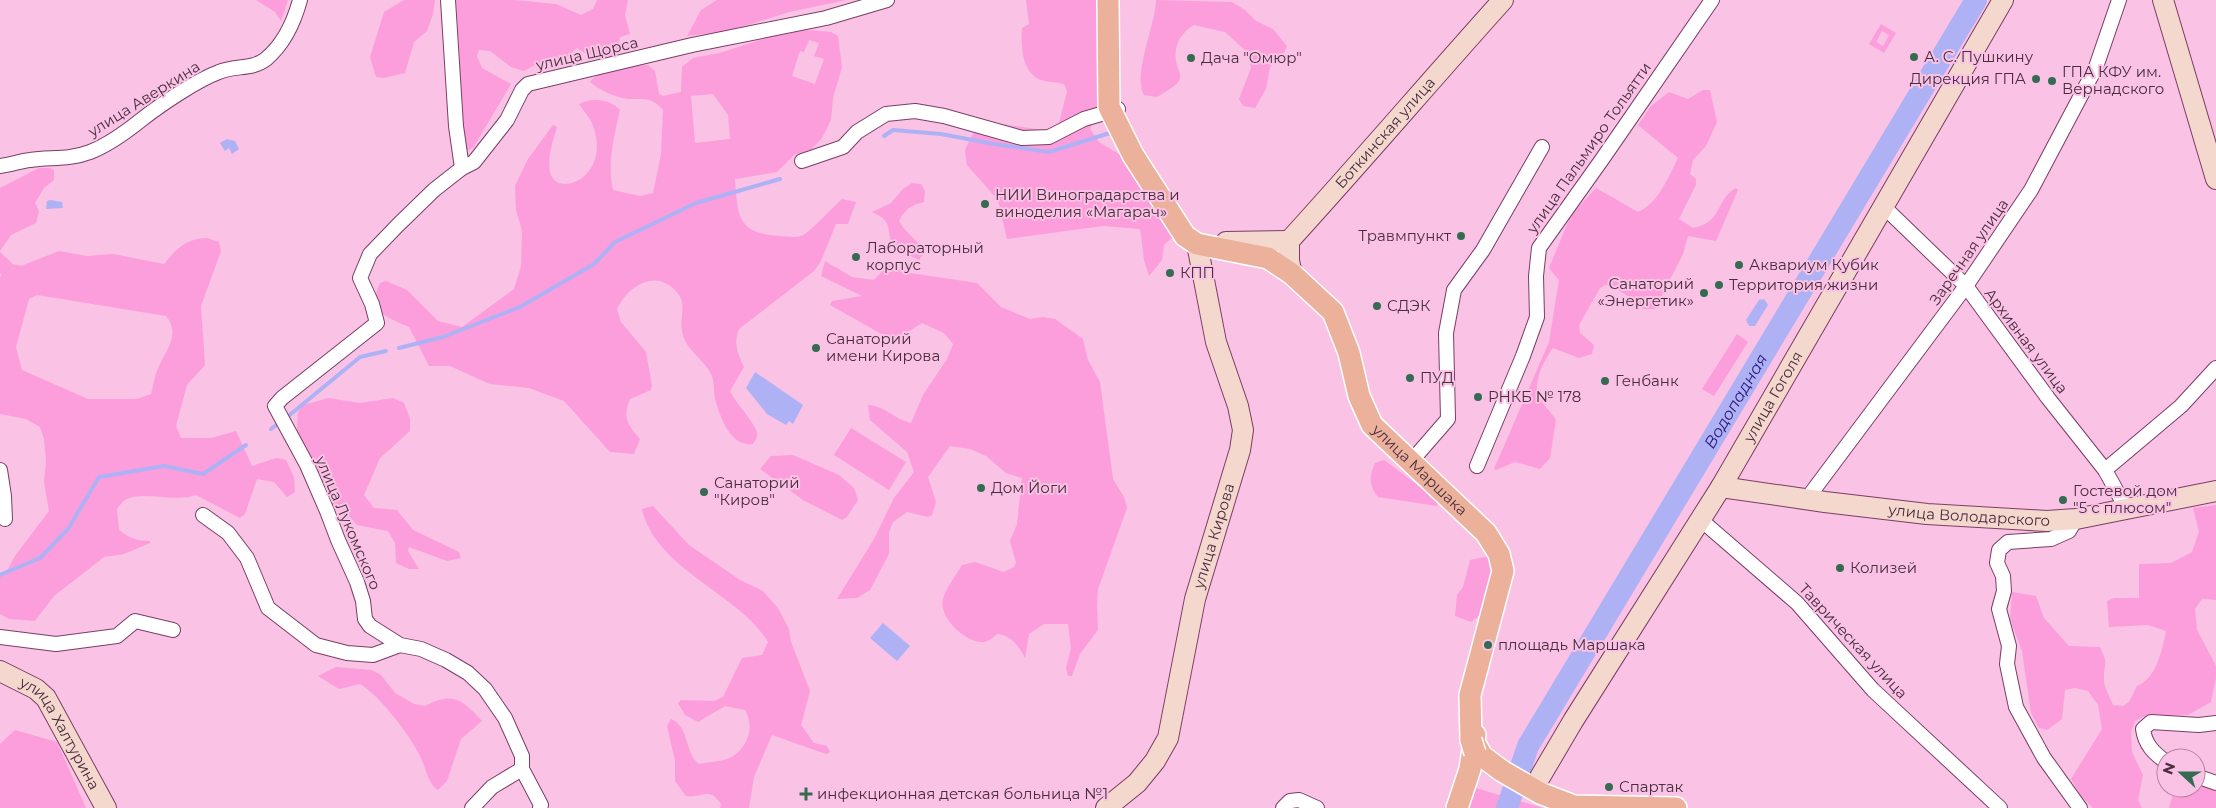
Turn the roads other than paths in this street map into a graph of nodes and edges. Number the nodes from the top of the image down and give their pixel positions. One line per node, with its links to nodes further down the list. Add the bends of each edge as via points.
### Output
1 (300, 0): 14 (street, улица Аверкина, via 288,32 265,60 248,67 219,71 91,152 66,159 30,160)
2 (448, 0): 15 (street)
3 (887, 0): 15 (street, улица Щорса, via 826,18 692,45 528,84 474,162)
4 (1108, 0): 11 (main road, улица Кирова, via 1108,80)
5 (1120, 0): 11 (main road, улица Кирова)
6 (1503, 0): 19 (main road, Боткинская улица, via 1427,85)
7 (1712, 0): 24 (street, улица Пальмиро Тольятти, via 1539,248 1537,317)
8 (2003, 0): 17 (main road, улица Гоголя)
9 (2119, 0): 20 (street, Заречная улица, via 2096,67 2031,190)
10 (2163, 0): 16 (main road)
11 (1116, 110): 13 (street, via 1084,119 1049,137 1022,138 934,114 915,111 886,114 857,132 843,147); 18 (main road, улица Кирова, via 1192,230)
12 (1542, 147): 23 (street, via 1484,250 1454,290 1446,334 1448,419)
13 (802, 161)
14 (0, 166)
15 (462, 168): 21 (street, улица Щорса, via 434,190 370,254 360,278)
16 (2216, 179)
17 (1883, 206): 20 (street, Архивная улица); 27 (main road, улица Гоголя)
18 (1196, 244): 19 (main road, улица Маршака); 19 (main road, via 1226,242 1266,250); 47 (main road, улица Кирова, via 1216,342 1238,406 1243,430 1240,450 1195,599 1168,738 1155,762 1137,783)
19 (1290, 259): 23 (main road, улица Маршака, via 1334,306 1349,329 1366,393 1378,422); 40 (main road, улица Маршака, via 1333,312 1349,353 1359,396 1372,425 1486,533 1499,554 1503,571 1470,695)
20 (1966, 286): 26 (street, Архивная улица); 29 (street, Заречная улица)
21 (377, 323): 37 (street, улица Лукомского, via 275,406 307,465 357,582 365,619 370,626)
22 (2216, 368): 26 (street, via 2181,406)
23 (1415, 457): 40 (main road, улица Маршака, via 1497,532 1509,553 1513,570 1498,616)
24 (1477, 466)
25 (0, 470): 32 (street)
26 (2105, 470): 30 (street, Архивная улица)
27 (1720, 487): 29 (main road, улица Володарского); 34 (main road, улица Гоголя)
28 (2216, 491): 30 (main road, улица Володарского)
29 (1806, 500): 33 (main road, улица Володарского, via 1927,514 2046,521)
30 (2126, 508): 33 (main road, улица Володарского)
31 (203, 515): 37 (street, via 228,533 247,558 268,608 316,644 347,653 374,655)
32 (5, 519)
33 (2076, 519): 53 (street, via 2069,531 2051,539 2008,542 2000,550 1997,563 2003,576 2004,591 1999,608 2009,646 2007,664 2016,707 2044,758)
34 (1701, 520): 43 (main road, улица Гоголя); 52 (street, Таврическая улица, via 1797,603 1873,690)
35 (174, 630): 36 (street, via 135,621 117,636 56,644)
36 (0, 638)
37 (400, 645): 42 (street, улица Лукомского, via 421,649 446,660 468,672 485,689 505,718 522,756)
38 (0, 671): 44 (main road, улица Халтурина, via 36,689 46,698)
39 (2216, 723): 41 (street, via 2151,722 2143,729 2144,740)
40 (1474, 735): 43 (main road, via 1482,756); 43 (main road, via 1504,779); 50 (main road); 50 (main road)
41 (2156, 754)
42 (522, 769): 45 (street, via 492,786); 46 (street, улица Лукомского)
43 (1530, 789): 51 (main road, via 1574,806)
44 (106, 808)
45 (472, 808)
46 (540, 808)
47 (1106, 808)
48 (1283, 808): 49 (street, via 1290,801 1299,800)
49 (1316, 808)
50 (1455, 808)
51 (1676, 808)
52 (2000, 808)
53 (2080, 808)

